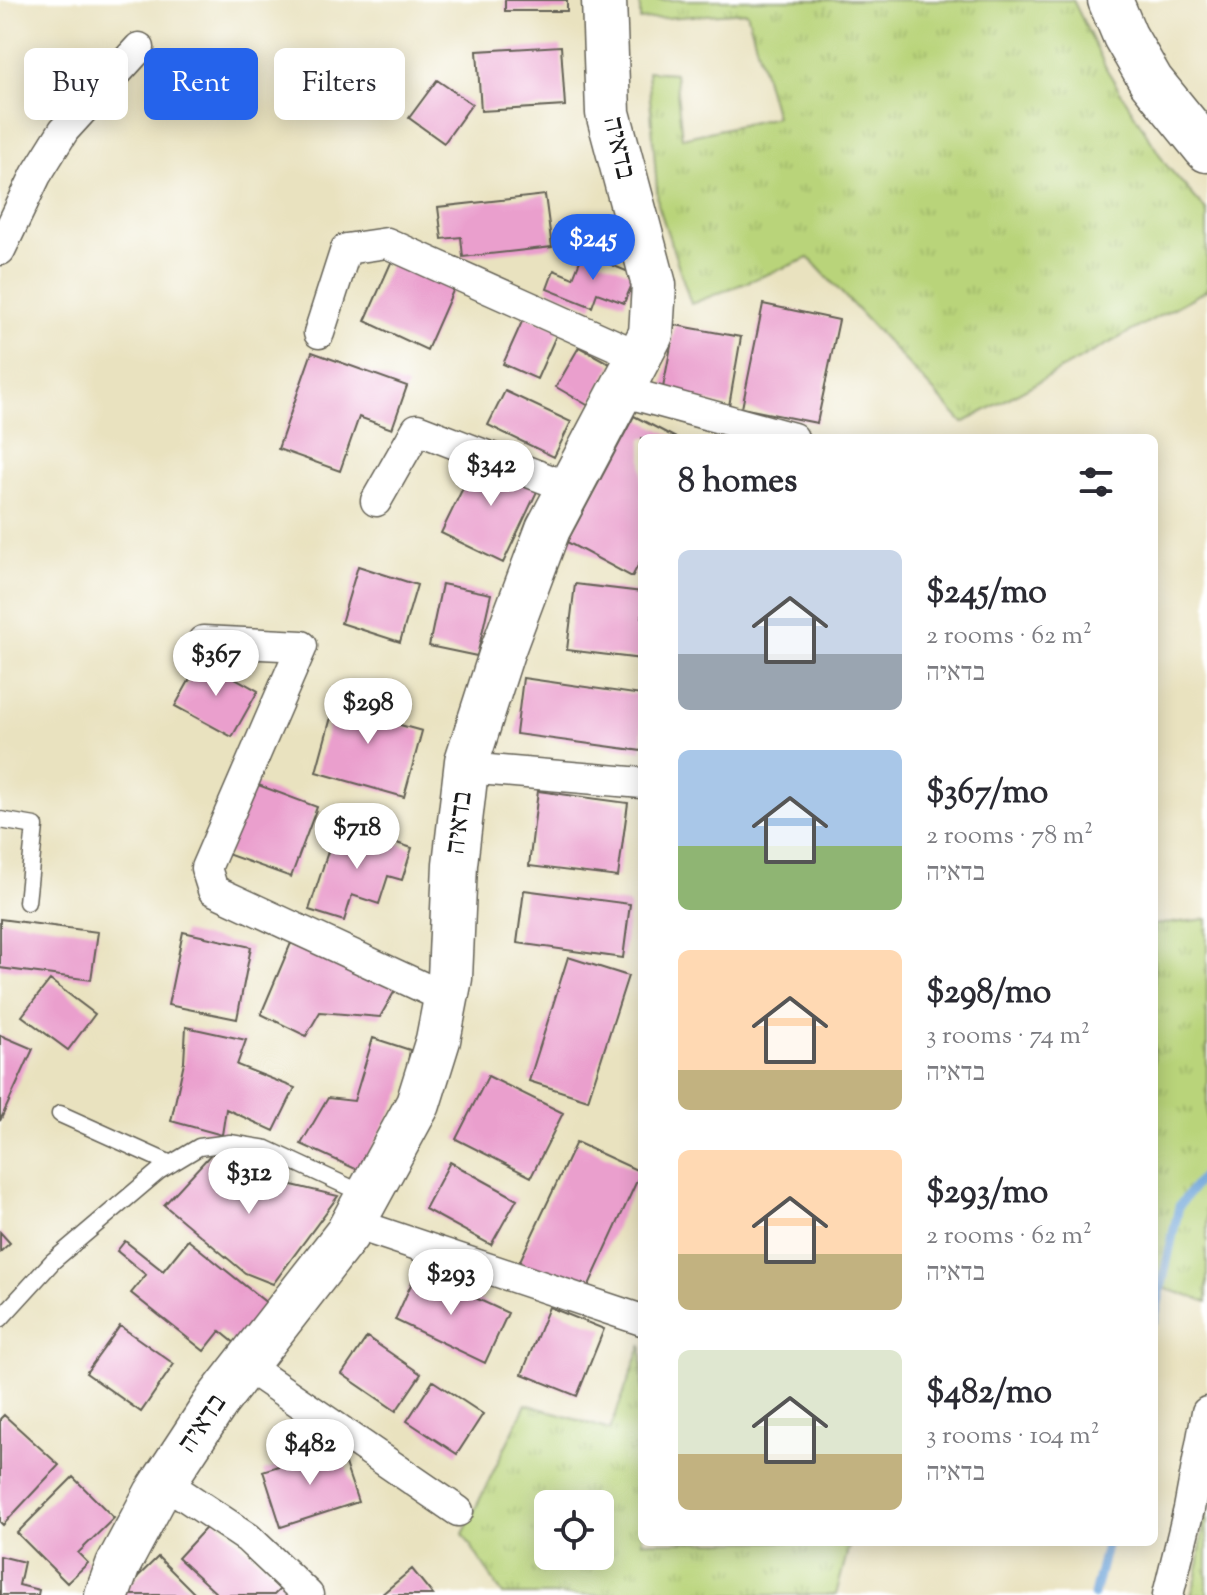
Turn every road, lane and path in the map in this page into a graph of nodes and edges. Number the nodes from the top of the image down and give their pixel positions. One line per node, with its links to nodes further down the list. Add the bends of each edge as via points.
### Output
1 (604, 0): 7 (street, בדאיה, via 608,113 654,285 651,334)
2 (1110, 0): 4 (street, via 1151,81)
3 (139, 48): 5 (street, via 64,130)
4 (1207, 150)
5 (0, 250)
6 (319, 333): 7 (street, via 346,249 387,243)
7 (630, 373): 8 (street); 9 (street, בדאיה)
8 (783, 434)
9 (570, 488): 10 (street, via 417,429); 12 (street, בדאיה, via 548,529 502,652)
10 (376, 501)
11 (203, 641): 16 (street, via 302,646 206,868 213,890)
12 (466, 768): 13 (street); 16 (street, בדאיה)
13 (638, 783)
14 (0, 820): 15 (lane, via 35,826)
15 (27, 902)
16 (446, 998): 19 (street, בדאיה, via 418,1104)
17 (60, 1114): 18 (lane)
18 (171, 1164): 19 (lane, via 199,1147 230,1143 267,1149); 21 (lane, via 53,1261)
19 (360, 1210): 20 (street); 22 (street, בדאיה)
20 (638, 1318)
21 (0, 1319)
22 (245, 1365): 24 (street, בדאיה); 25 (street)
23 (1207, 1412): 28 (street)
24 (164, 1482): 26 (street, בדאיה); 27 (street, via 248,1538)
25 (458, 1511)
26 (107, 1595)
27 (308, 1595)
28 (1168, 1595)

